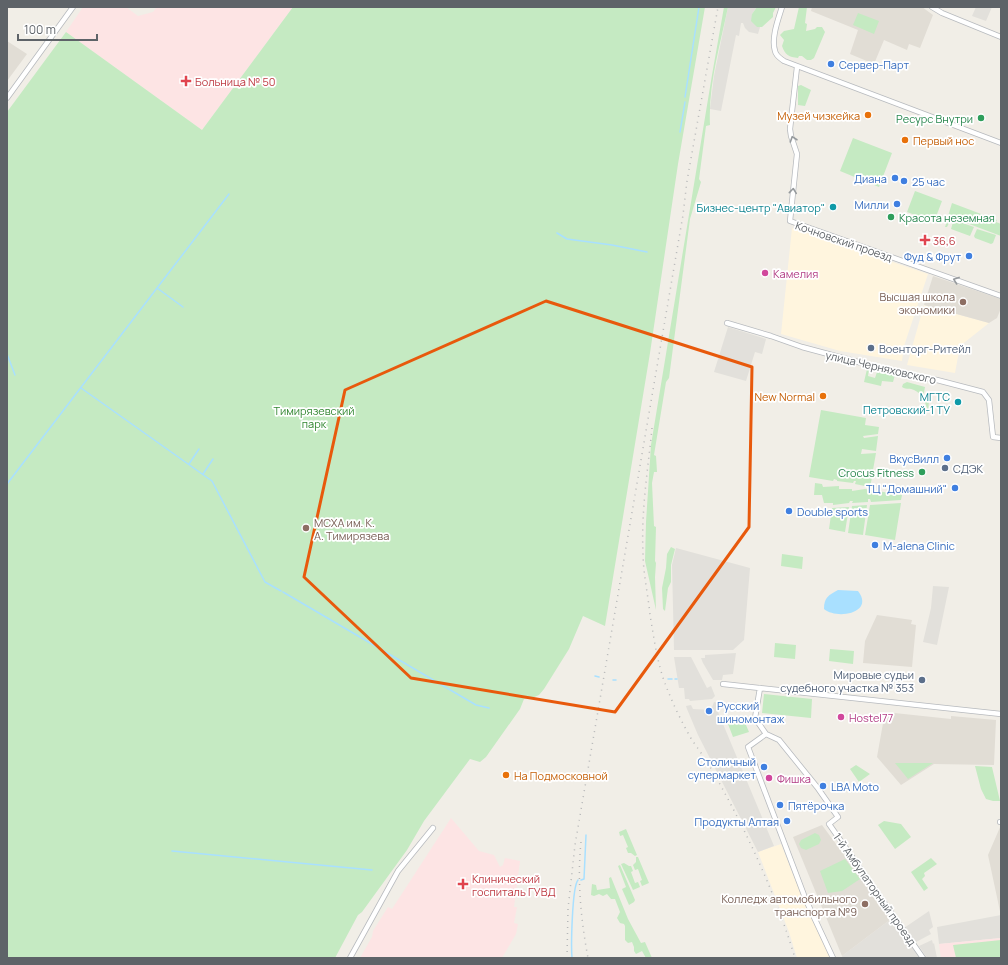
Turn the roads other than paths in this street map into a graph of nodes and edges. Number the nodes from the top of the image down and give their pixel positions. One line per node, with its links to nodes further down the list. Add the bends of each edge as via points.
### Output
1 (73, 7): 6 (street)
2 (782, 7): 5 (street, via 777,22 775,51 788,64)
3 (932, 7): 4 (street)
4 (1001, 38)
5 (797, 67): 7 (street); 8 (street, Кочновский проезд, one-way to 5, via 790,221 797,154 790,129)
6 (7, 98)
7 (1001, 143)
8 (1001, 296)
9 (727, 323): 10 (street, улица Черняховского, via 802,347 902,374 983,392 989,400 993,437)
10 (1001, 438)
11 (723, 684): 12 (street)
12 (760, 688): 13 (street); 14 (street, via 755,718)
13 (1001, 714)
14 (766, 734): 17 (street, via 748,747 804,896); 18 (street, 1-й Амбулаторный проезд, via 779,740 817,787 838,817 829,824)
15 (433, 828): 16 (street, via 398,871)
16 (350, 958)
17 (833, 958)
18 (923, 958)

